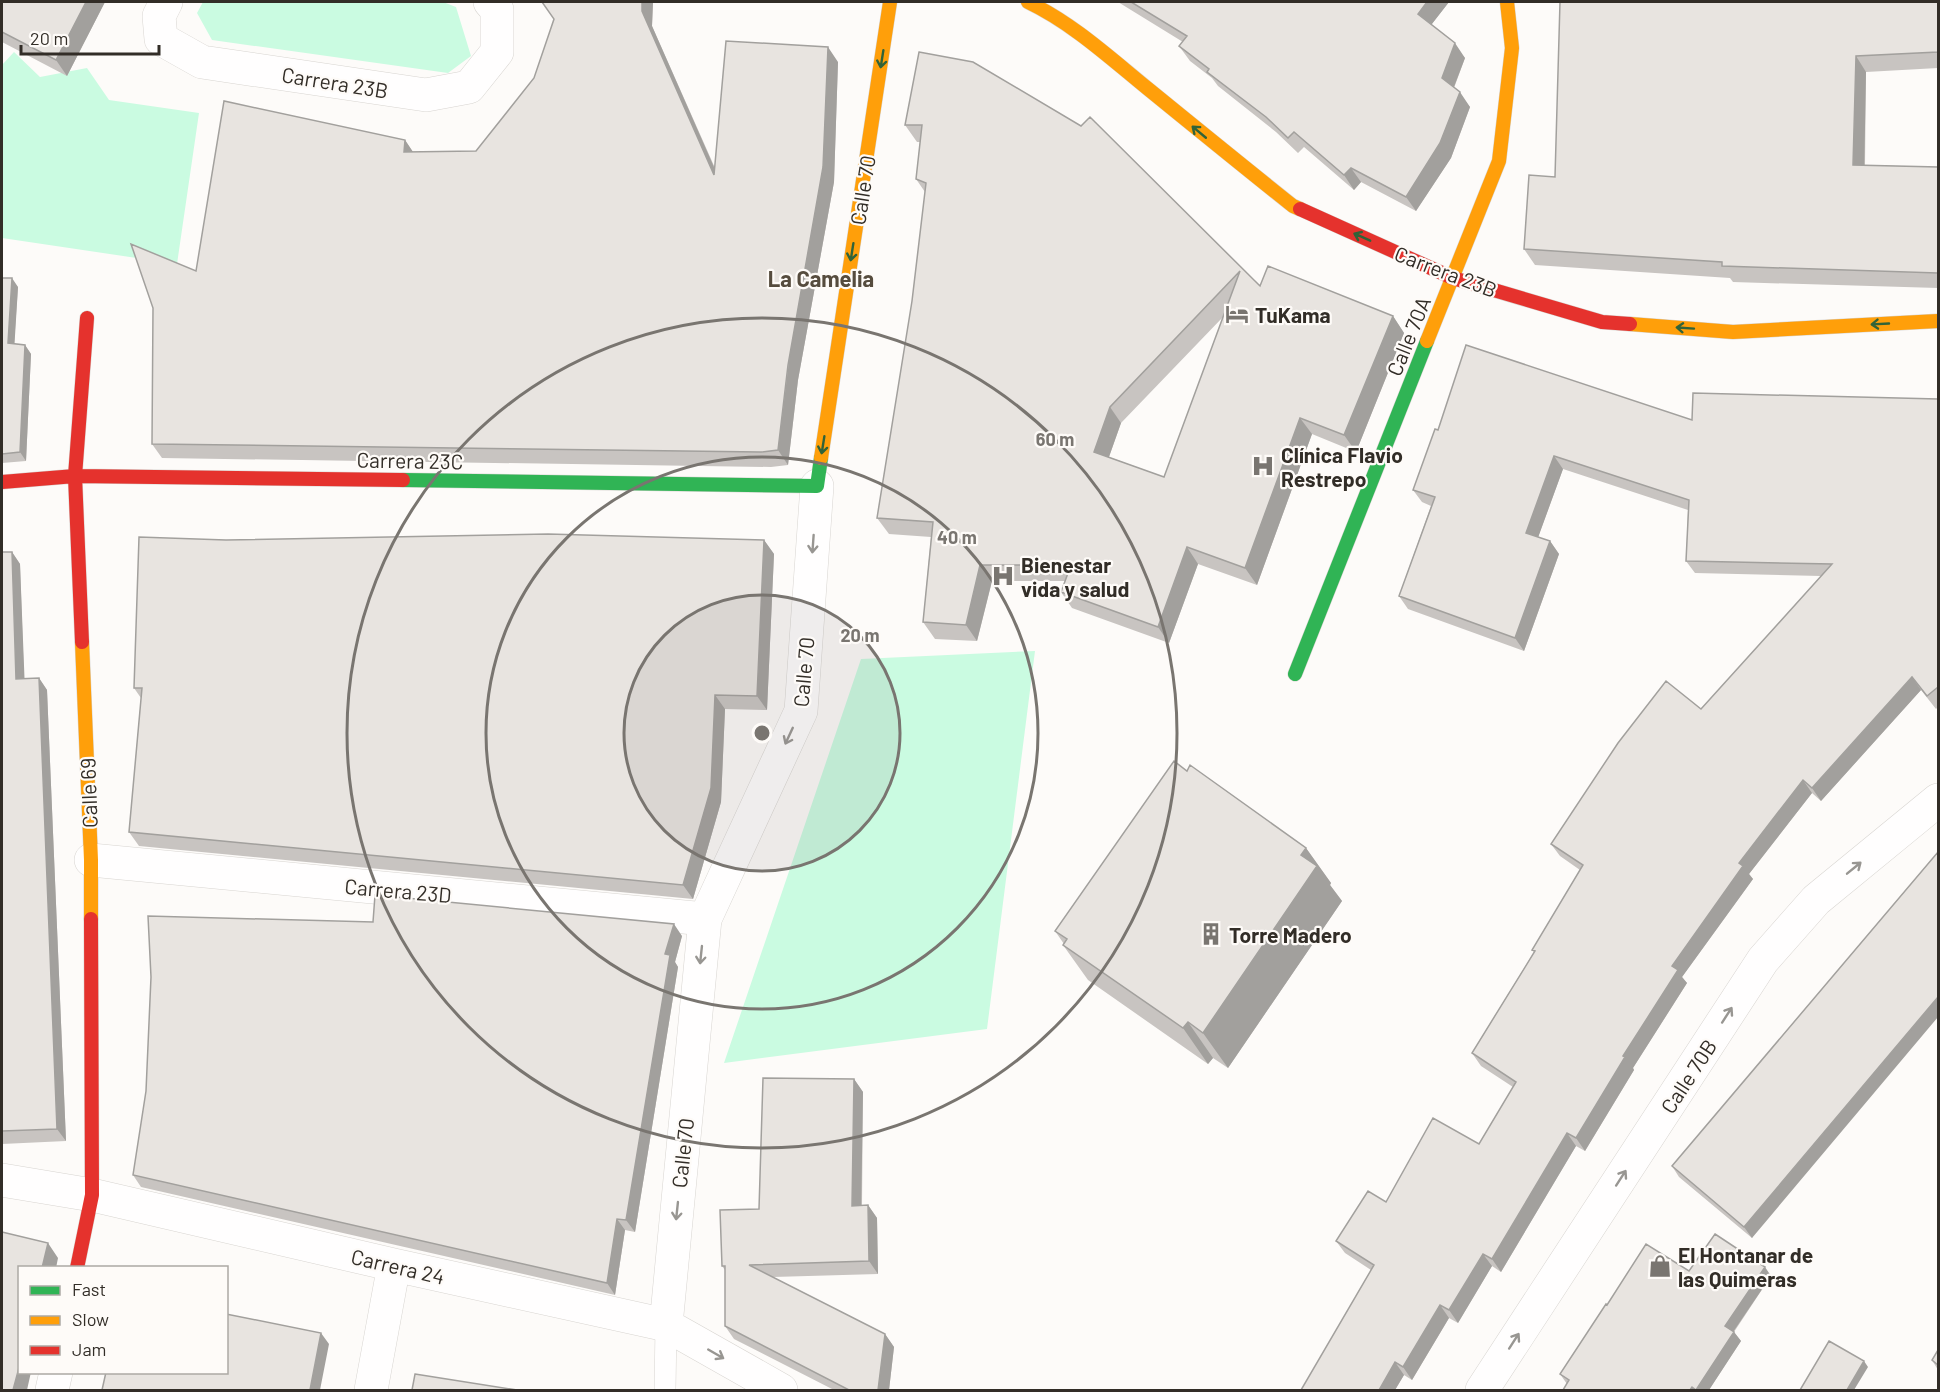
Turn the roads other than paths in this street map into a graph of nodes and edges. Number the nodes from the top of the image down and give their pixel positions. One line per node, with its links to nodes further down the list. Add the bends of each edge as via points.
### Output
1 (166, 2): 2 (street, Carrera 23B, via 159,16 161,39 202,62 426,95 469,87 497,52 496,10)
2 (490, 2)
3 (890, 2): 11 (street, Calle 70, one-way to 11)
4 (1028, 2): 6 (street, Carrera 23B, one-way to 4, via 1293,206 1094,44)
5 (1507, 2): 6 (street, Calle 70A, via 1512,48 1499,161)
6 (1454, 278): 8 (street, Carrera 23B, one-way to 6, via 1733,332 1602,322); 12 (street, Calle 70A)
7 (87, 318): 9 (street, Calle 69)
8 (1938, 321)
9 (75, 476): 10 (street, Carrera 23C); 11 (street, Carrera 23C); 14 (street, Calle 69)
10 (2, 482)
11 (817, 486): 15 (street, Calle 70, one-way to 15, via 801,711)
12 (1295, 674)
13 (1938, 800): 26 (street, Calle 70B, one-way to 13, via 1763,960 1816,900)
14 (91, 861): 15 (street, Carrera 23D); 17 (street, Calle 69)
15 (705, 919): 20 (street, Calle 70, one-way to 20)
16 (2, 1180): 17 (street, Carrera 24)
17 (92, 1195): 18 (street, Carrera 24); 19 (street, Calle 69)
18 (394, 1265): 20 (street, Carrera 24); 23 (street)
19 (77, 1266)
20 (666, 1325): 24 (lane); 25 (street, Carrera 24, one-way to 25)
21 (56, 1374): 22 (street)
22 (52, 1390)
23 (371, 1390)
24 (665, 1390)
25 (781, 1390)
26 (1482, 1390)

